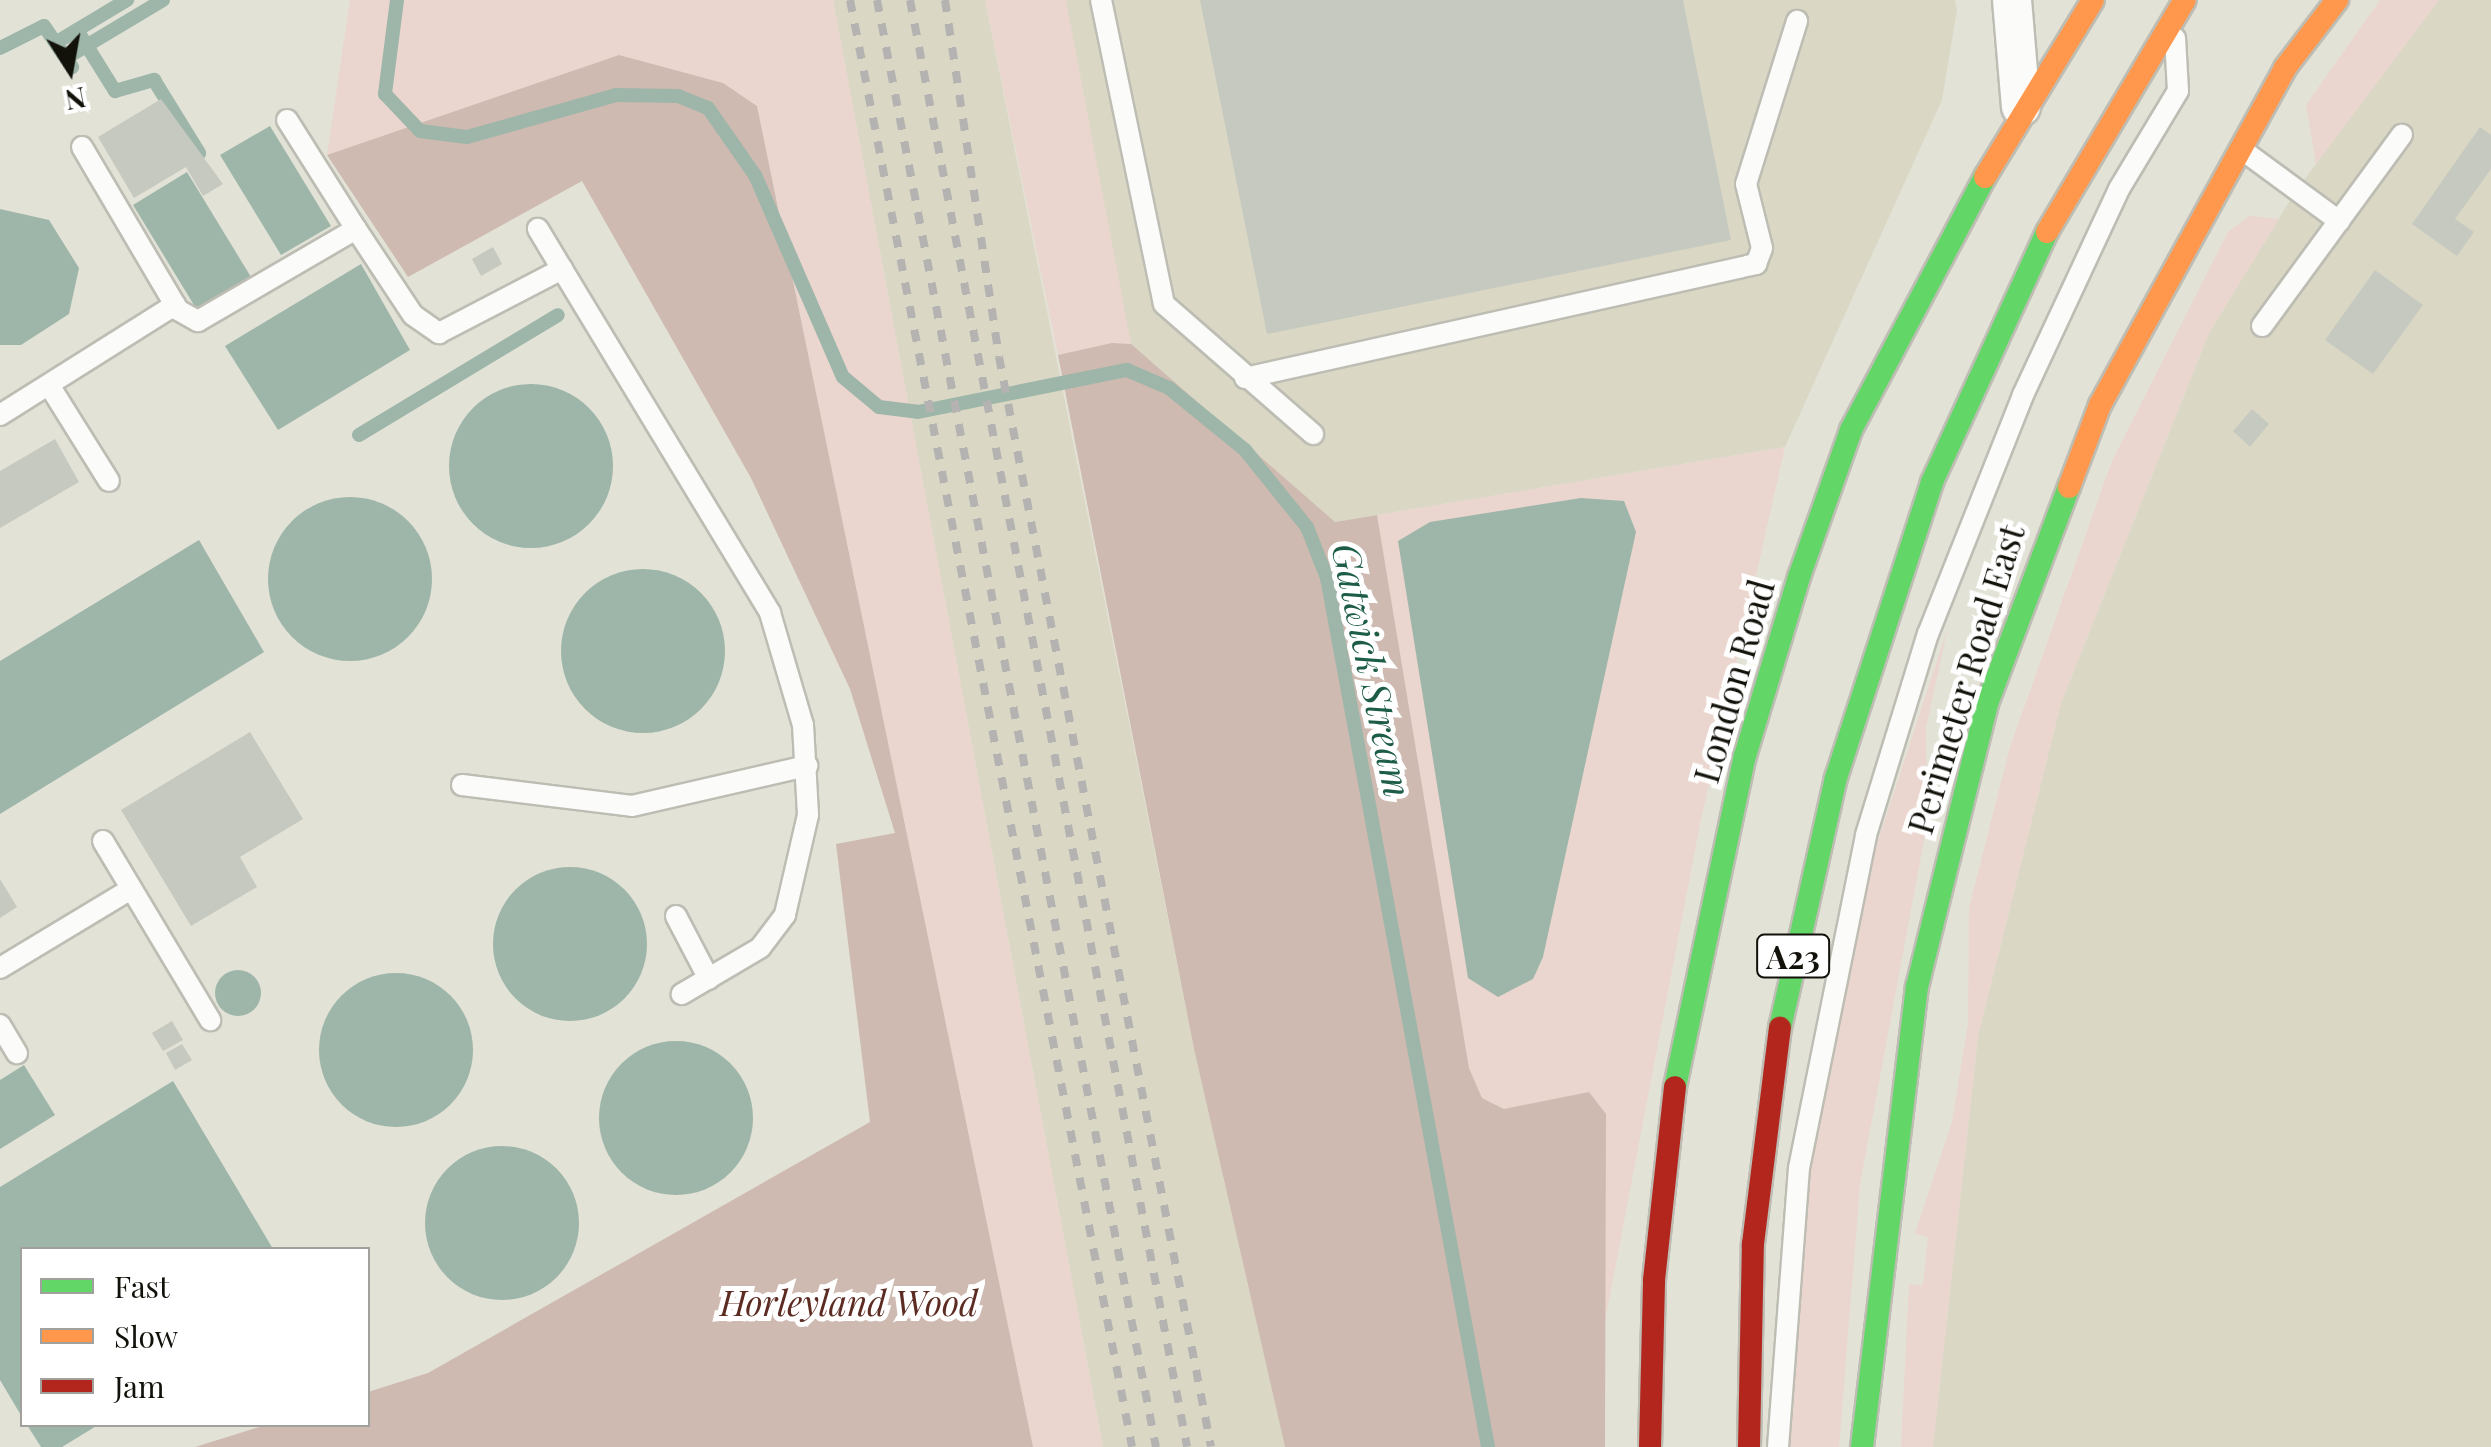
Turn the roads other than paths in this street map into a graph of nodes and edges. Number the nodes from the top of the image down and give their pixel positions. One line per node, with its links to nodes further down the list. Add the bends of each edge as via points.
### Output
1 (1102, 0): 18 (lane, via 1164,304)
2 (2012, 0): 7 (street)
3 (2094, 0): 7 (main road, London Road / A23)
4 (2337, 0): 11 (main road, Perimeter Road East)
5 (2173, 7): 35 (main road, A23, via 2084,158 1976,378 1909,548 1836,778 1770,1074 1754,1244); 36 (lane, via 2178,92 2118,189 2023,395 1928,634 1866,835 1799,1168)
6 (1797, 21): 18 (lane, via 1746,184 1762,248 1756,264)
7 (2020, 107): 34 (main road, London Road / A23, via 1851,430 1745,756 1673,1096 1654,1280)
8 (287, 120): 13 (lane)
9 (2402, 135): 12 (lane)
10 (82, 147): 16 (lane)
11 (2239, 148): 12 (lane); 37 (main road, Perimeter Road East, via 2066,477 1988,701 1917,987)
12 (2338, 221): 17 (lane)
13 (356, 229): 15 (lane, via 413,314 439,333); 16 (lane, via 207,319 190,320)
14 (538, 229): 15 (lane)
15 (562, 268): 23 (lane, via 770,613 796,688)
16 (175, 305): 19 (lane)
17 (2262, 326)
18 (1245, 378): 21 (lane)
19 (49, 385): 20 (lane); 22 (lane)
20 (0, 415)
21 (1313, 434)
22 (109, 481)
23 (807, 766): 24 (lane, via 632,806); 29 (lane, via 806,836 785,915 760,948)
24 (462, 785)
25 (103, 841): 26 (lane)
26 (131, 889): 28 (lane); 31 (lane)
27 (676, 916): 29 (lane)
28 (0, 968)
29 (710, 978): 30 (lane)
30 (682, 994)
31 (210, 1020)
32 (0, 1024): 33 (lane)
33 (18, 1054)
34 (1650, 1447)
35 (1749, 1447)
36 (1778, 1447)
37 (1862, 1447)

